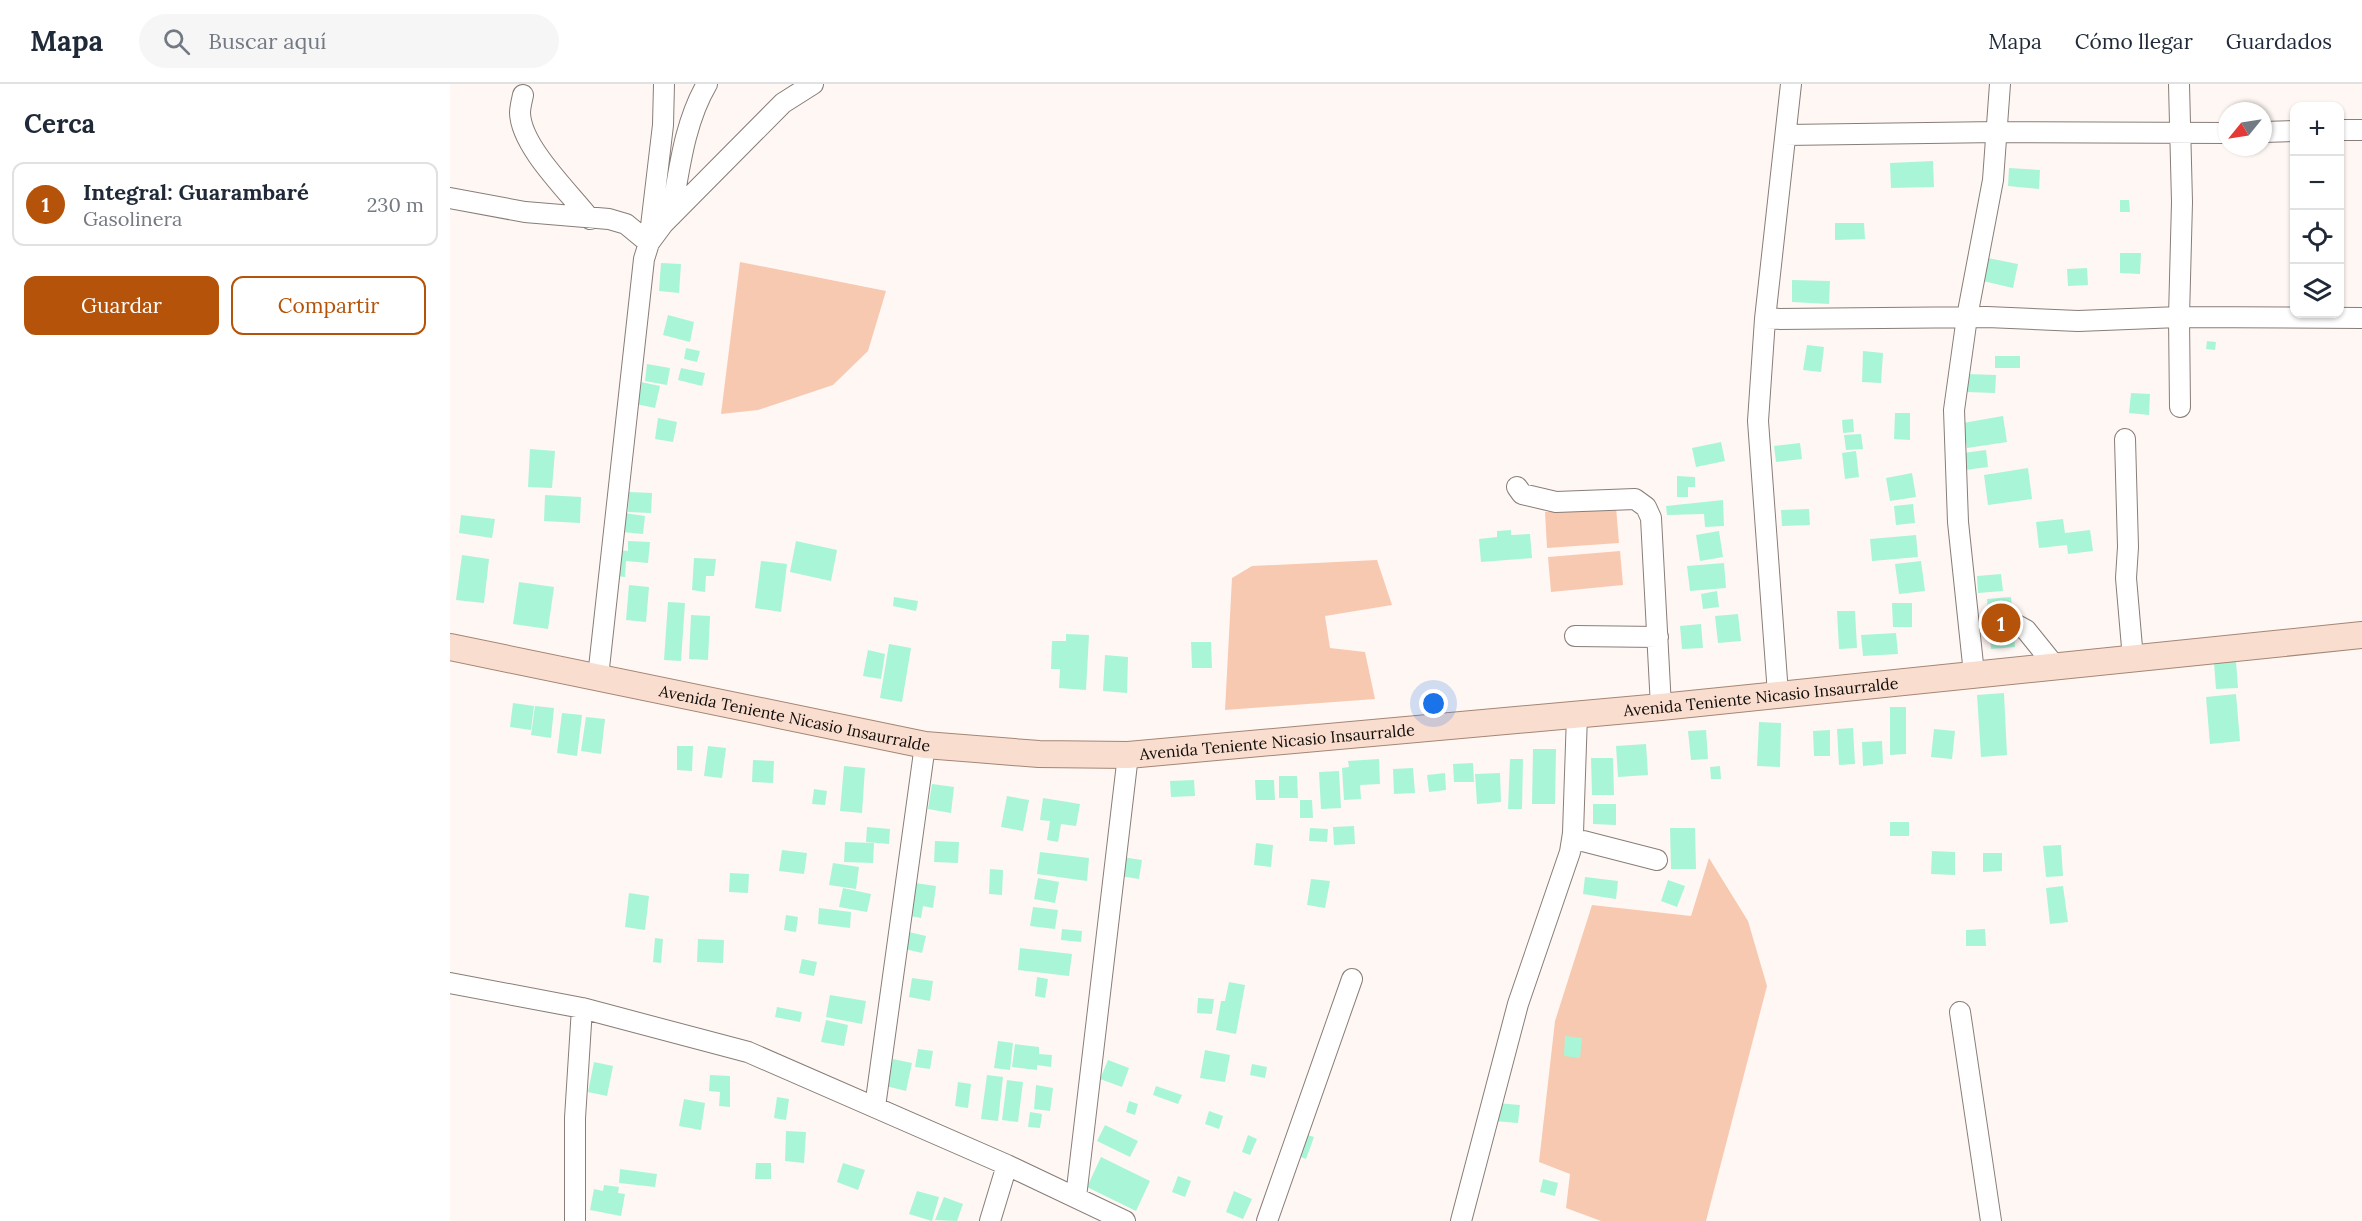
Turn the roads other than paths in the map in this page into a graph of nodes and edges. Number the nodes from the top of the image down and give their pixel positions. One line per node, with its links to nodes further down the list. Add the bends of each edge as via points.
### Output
1 (664, 84): 19 (street)
2 (707, 84): 17 (street, via 688,130)
3 (813, 84): 17 (street, via 783,103)
4 (1791, 84): 15 (street)
5 (2000, 84): 12 (street)
6 (2179, 84): 10 (street)
7 (524, 94): 18 (street, via 520,113 524,128 544,166)
8 (2344, 130): 9 (street)
9 (2362, 130)
10 (2178, 131): 12 (street); 14 (street); 21 (street, via 2182,202)
11 (2290, 131): 13 (street)
12 (1998, 132): 15 (street); 20 (street, via 1993,180)
13 (2272, 132)
14 (2218, 133)
15 (1786, 135): 23 (street)
16 (450, 198): 18 (street)
17 (671, 216): 19 (street)
18 (590, 219): 19 (street, via 609,219 626,225)
19 (649, 243): 35 (street, via 633,344)
20 (1967, 317): 21 (street, via 2078,321); 23 (street); 34 (street, via 1954,410 1958,522 1978,623)
21 (2179, 317): 22 (street); 24 (street)
22 (2362, 318)
23 (1765, 319): 36 (street, via 1758,421)
24 (2180, 408)
25 (2125, 440): 32 (street, via 2126,578)
26 (1517, 487): 30 (street, via 1522,494 1556,502 1635,499 1646,507 1652,518)
27 (2013, 623): 33 (street, via 2026,630)
28 (2362, 635): 32 (main road, Avenida Teniente Nicasio Insaurralde)
29 (1575, 636): 30 (street)
30 (1658, 636): 37 (street)
31 (450, 647): 35 (main road, Avenida Teniente Nicasio Insaurralde)
32 (2133, 659): 33 (main road, Avenida Teniente Nicasio Insaurralde)
33 (2055, 666): 34 (main road, Avenida Teniente Nicasio Insaurralde)
34 (1974, 674): 36 (main road, Avenida Teniente Nicasio Insaurralde)
35 (598, 677): 39 (main road, Avenida Teniente Nicasio Insaurralde)
36 (1778, 694): 37 (main road, Avenida Teniente Nicasio Insaurralde)
37 (1661, 707): 38 (main road, Avenida Teniente Nicasio Insaurralde)
38 (1577, 715): 40 (main road, Avenida Teniente Nicasio Insaurralde); 41 (street)
39 (925, 745): 40 (main road, Avenida Teniente Nicasio Insaurralde, via 1039,754); 47 (street)
40 (1128, 755): 49 (street)
41 (1572, 842): 42 (street, via 1583,841); 54 (street, via 1518,1004)
42 (1657, 860)
43 (1352, 979): 53 (street)
44 (450, 983): 45 (street)
45 (582, 1008): 47 (street, via 748,1052); 50 (street)
46 (1960, 1012): 55 (street)
47 (875, 1107): 48 (street)
48 (1007, 1165): 49 (street); 51 (street)
49 (1076, 1197): 52 (street)
50 (575, 1221)
51 (990, 1221)
52 (1125, 1221)
53 (1267, 1221)
54 (1461, 1221)
55 (1991, 1221)

